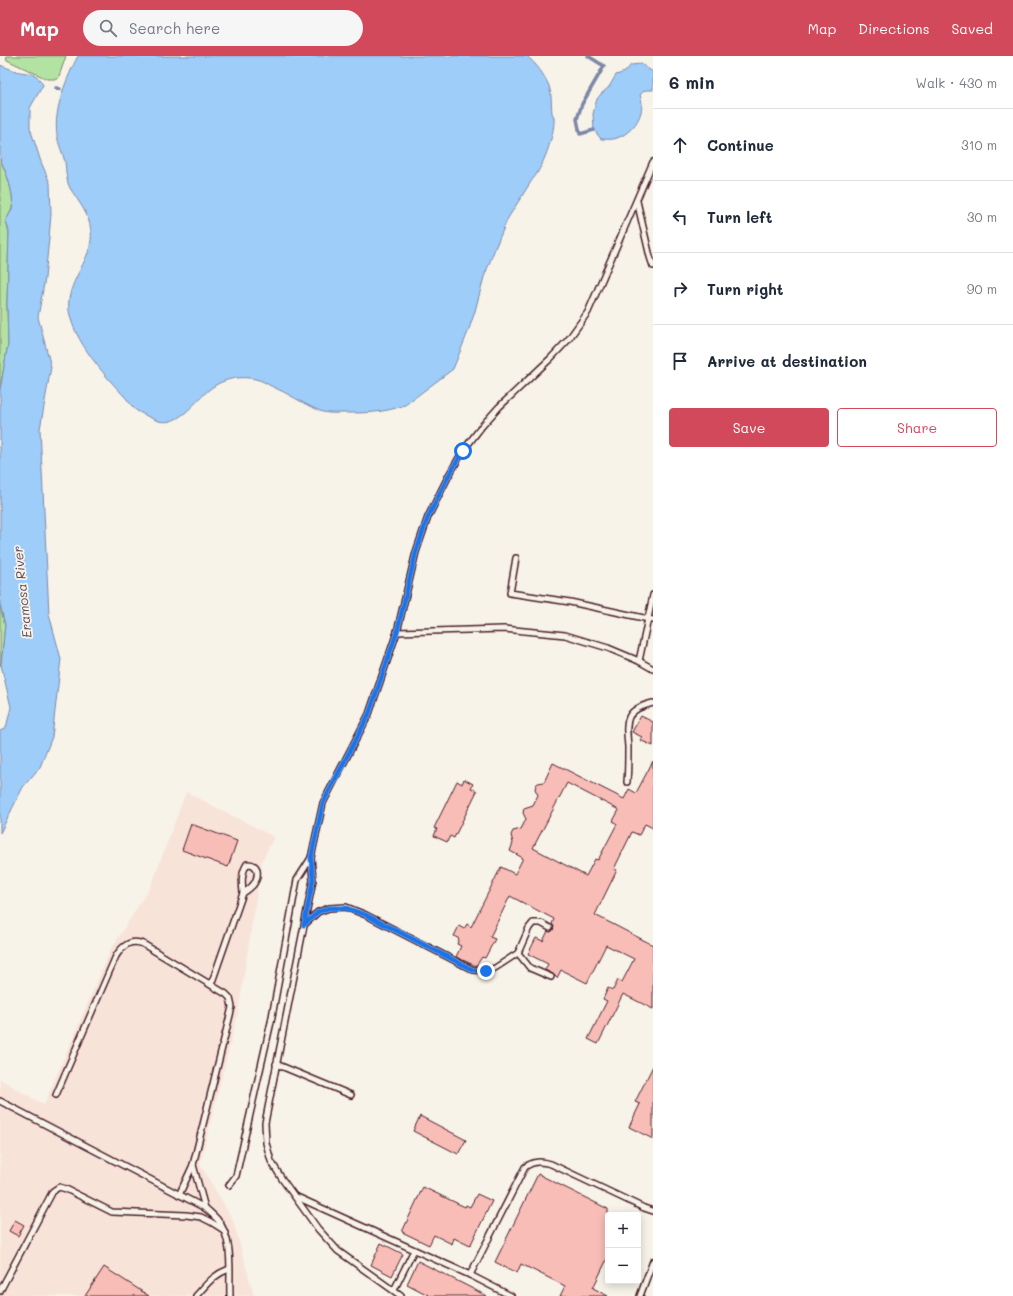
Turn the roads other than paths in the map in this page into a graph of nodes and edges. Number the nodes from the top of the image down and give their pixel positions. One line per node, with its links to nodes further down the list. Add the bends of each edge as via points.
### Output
1 (653, 162): 2 (lane)
2 (637, 200): 3 (lane); 7 (lane, via 588,312 559,350 482,426 449,475 428,517 416,552)
3 (653, 266)
4 (516, 558): 6 (lane, via 510,593 570,602)
5 (653, 595): 6 (lane)
6 (650, 620): 8 (lane)
7 (397, 632): 8 (lane, via 504,629 565,635); 12 (lane, via 369,714 323,803)
8 (639, 661): 9 (lane)
9 (653, 669)
10 (653, 703): 11 (lane, via 639,707 632,712 628,720)
11 (627, 782)
12 (311, 858): 14 (lane, via 313,880); 24 (lane, via 297,880 267,1037 236,1176)
13 (243, 893): 13 (lane, via 243,870 250,864 257,869 256,878); 18 (lane)
14 (304, 925): 16 (lane, via 318,912 329,908 346,908 366,915 473,970 486,971 495,968); 19 (lane)
15 (550, 928): 16 (lane, via 541,923 533,923)
16 (518, 952): 17 (lane, via 530,968)
17 (551, 978)
18 (210, 985): 21 (lane, via 143,944 132,942 123,947 116,956); 23 (lane, via 230,998 232,1007)
19 (276, 1064): 20 (lane); 26 (lane, via 265,1123 266,1143 271,1161)
20 (352, 1095)
21 (56, 1096)
22 (0, 1101): 25 (lane)
23 (193, 1165): 25 (lane); 27 (lane)
24 (229, 1185)
25 (179, 1195): 27 (lane)
26 (296, 1197): 30 (lane); 34 (lane, via 318,1229 338,1250)
27 (205, 1208): 29 (lane)
28 (653, 1211): 33 (lane, via 551,1164 538,1161 531,1163 525,1167)
29 (223, 1229): 32 (lane, via 230,1256); 35 (lane, via 201,1217 112,1212 59,1187 49,1197)
30 (414, 1250): 33 (lane); 34 (lane)
31 (653, 1261): 40 (lane)
32 (229, 1269): 36 (lane, via 212,1278); 37 (lane)
33 (470, 1275): 39 (lane)
34 (394, 1290): 38 (lane)
35 (0, 1291)
36 (196, 1296)
37 (230, 1296)
38 (401, 1296)
39 (511, 1296)
40 (640, 1296)

